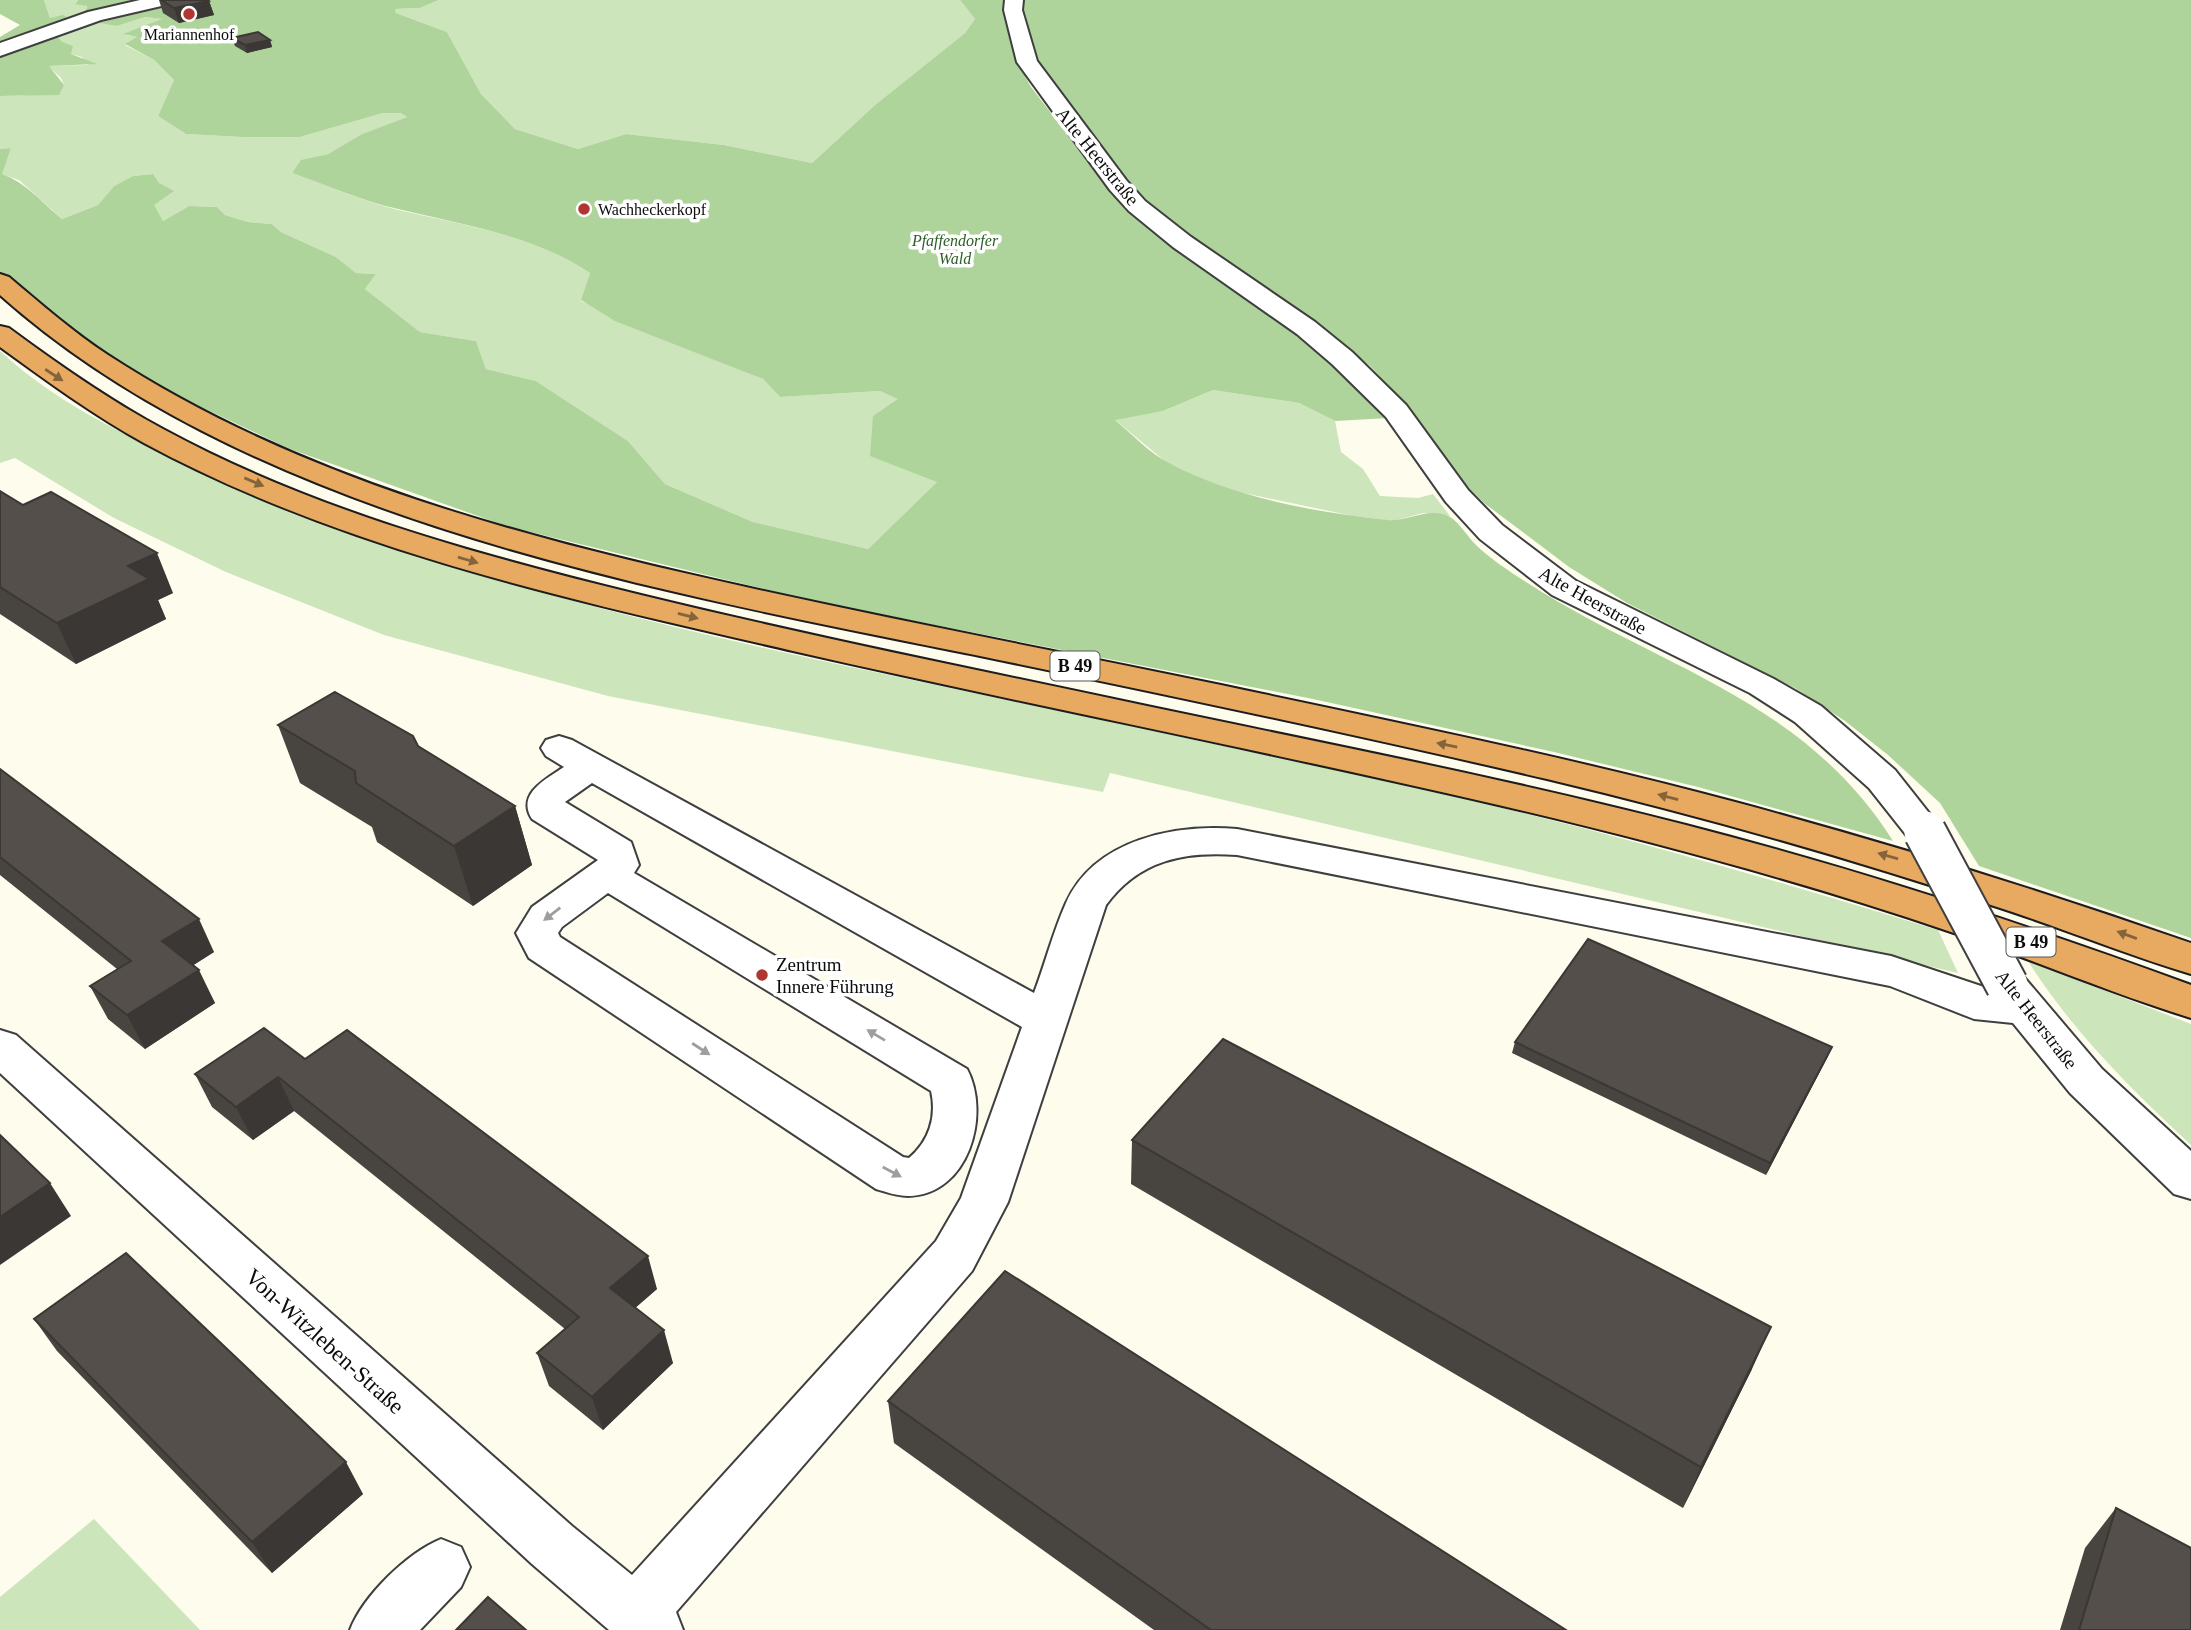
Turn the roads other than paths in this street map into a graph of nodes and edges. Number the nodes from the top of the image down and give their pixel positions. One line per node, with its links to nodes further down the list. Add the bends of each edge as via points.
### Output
1 (164, 0): 3 (street, via 94,16)
2 (1014, 0): 8 (street, Alte Heerstraße, bridge, via 1027,62 1118,185 1164,229 1342,358 1396,411 1457,496 1490,532 1564,588 1800,709 1882,779 1925,832)
3 (0, 50)
4 (0, 282): 7 (highway, B 49, one-way to 4, via 1929,868 1619,785 798,610 492,533 322,474 228,434 158,398 78,348)
5 (0, 334): 9 (highway, B 49, one-way to 9, via 114,414 187,453 352,522 458,557 778,638 1456,782 1617,821 1869,891 2031,942)
6 (608, 876): 6 (street, one-way to 6, via 547,917 537,933 544,947 893,1175 917,1178 943,1157 957,1101 951,1082); 10 (street, via 619,866 617,851 553,814 545,804 575,757)
7 (2191, 958)
8 (2015, 997): 10 (street, via 1974,1003 1891,971 1206,839 1177,841 1145,852 1094,891); 12 (street, Alte Heerstraße, via 2086,1081)
9 (2191, 1002)
10 (1048, 1021): 14 (street, via 984,1202 954,1256)
11 (0, 1047): 14 (street, Von-Witzleben-Straße, via 552,1545)
12 (2191, 1180)
13 (441, 1567): 15 (street)
14 (645, 1622)
15 (379, 1630)

